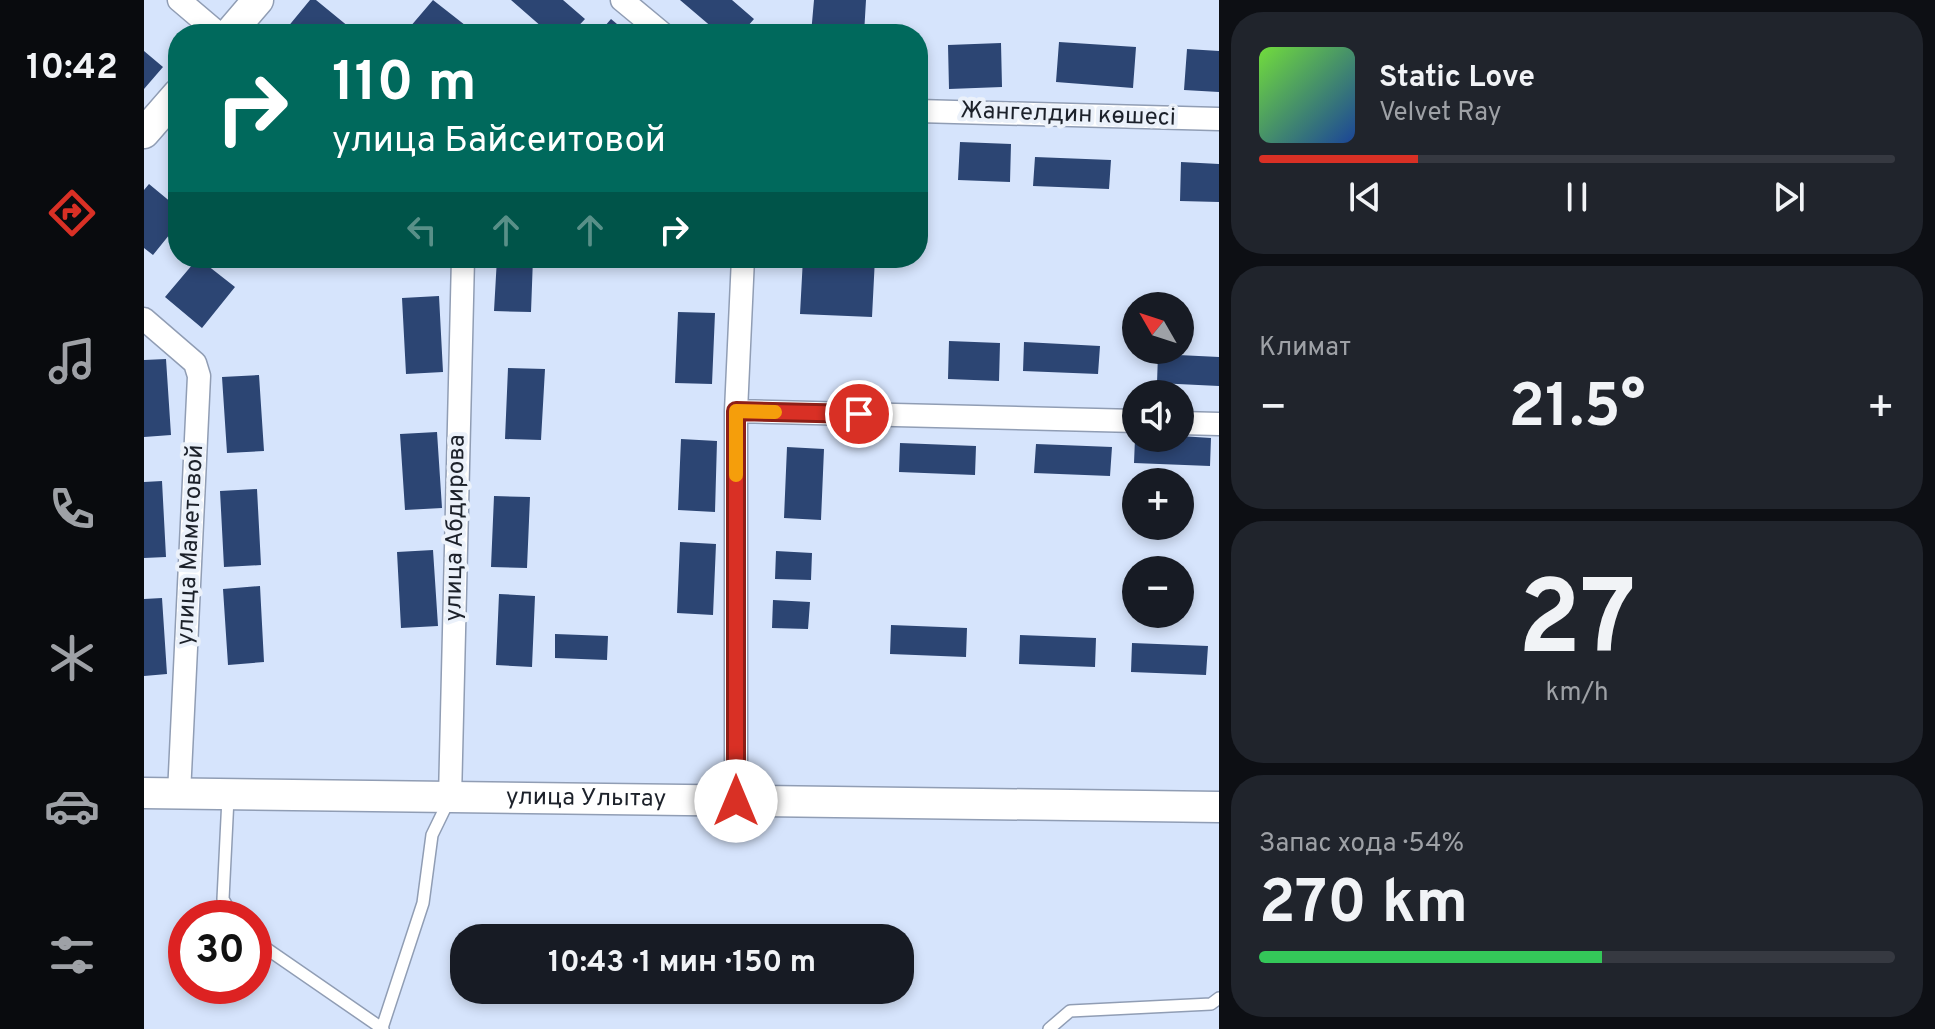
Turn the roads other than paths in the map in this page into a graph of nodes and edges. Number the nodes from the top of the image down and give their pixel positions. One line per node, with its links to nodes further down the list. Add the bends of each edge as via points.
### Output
1 (179, 0): 4 (street)
2 (258, 0): 5 (street)
3 (622, 0): 6 (street)
4 (207, 24)
5 (238, 24)
6 (651, 24)
7 (168, 105): 10 (street)
8 (928, 111): 9 (street, Жангелдин көшесі)
9 (1219, 119)
10 (144, 133)
11 (463, 268): 21 (street, улица Абдирова)
12 (743, 268): 14 (street)
13 (144, 319): 19 (street, улица Маметовой, via 195,363 199,376)
14 (736, 411): 15 (street); 22 (street)
15 (1122, 421)
16 (1194, 423): 17 (street)
17 (1219, 424)
18 (144, 793): 19 (street, улица Улытау)
19 (179, 794): 20 (street, улица Улытау)
20 (228, 795): 21 (street, улица Улытау); 24 (lane)
21 (450, 798): 22 (street, улица Улытау); 27 (lane, via 432,835 423,903)
22 (736, 801): 23 (street, улица Улытау)
23 (1219, 807)
24 (224, 900)
25 (272, 952): 27 (lane)
26 (1219, 998): 28 (lane, via 1211,1004 1070,1011)
27 (382, 1028)
28 (1049, 1029)

